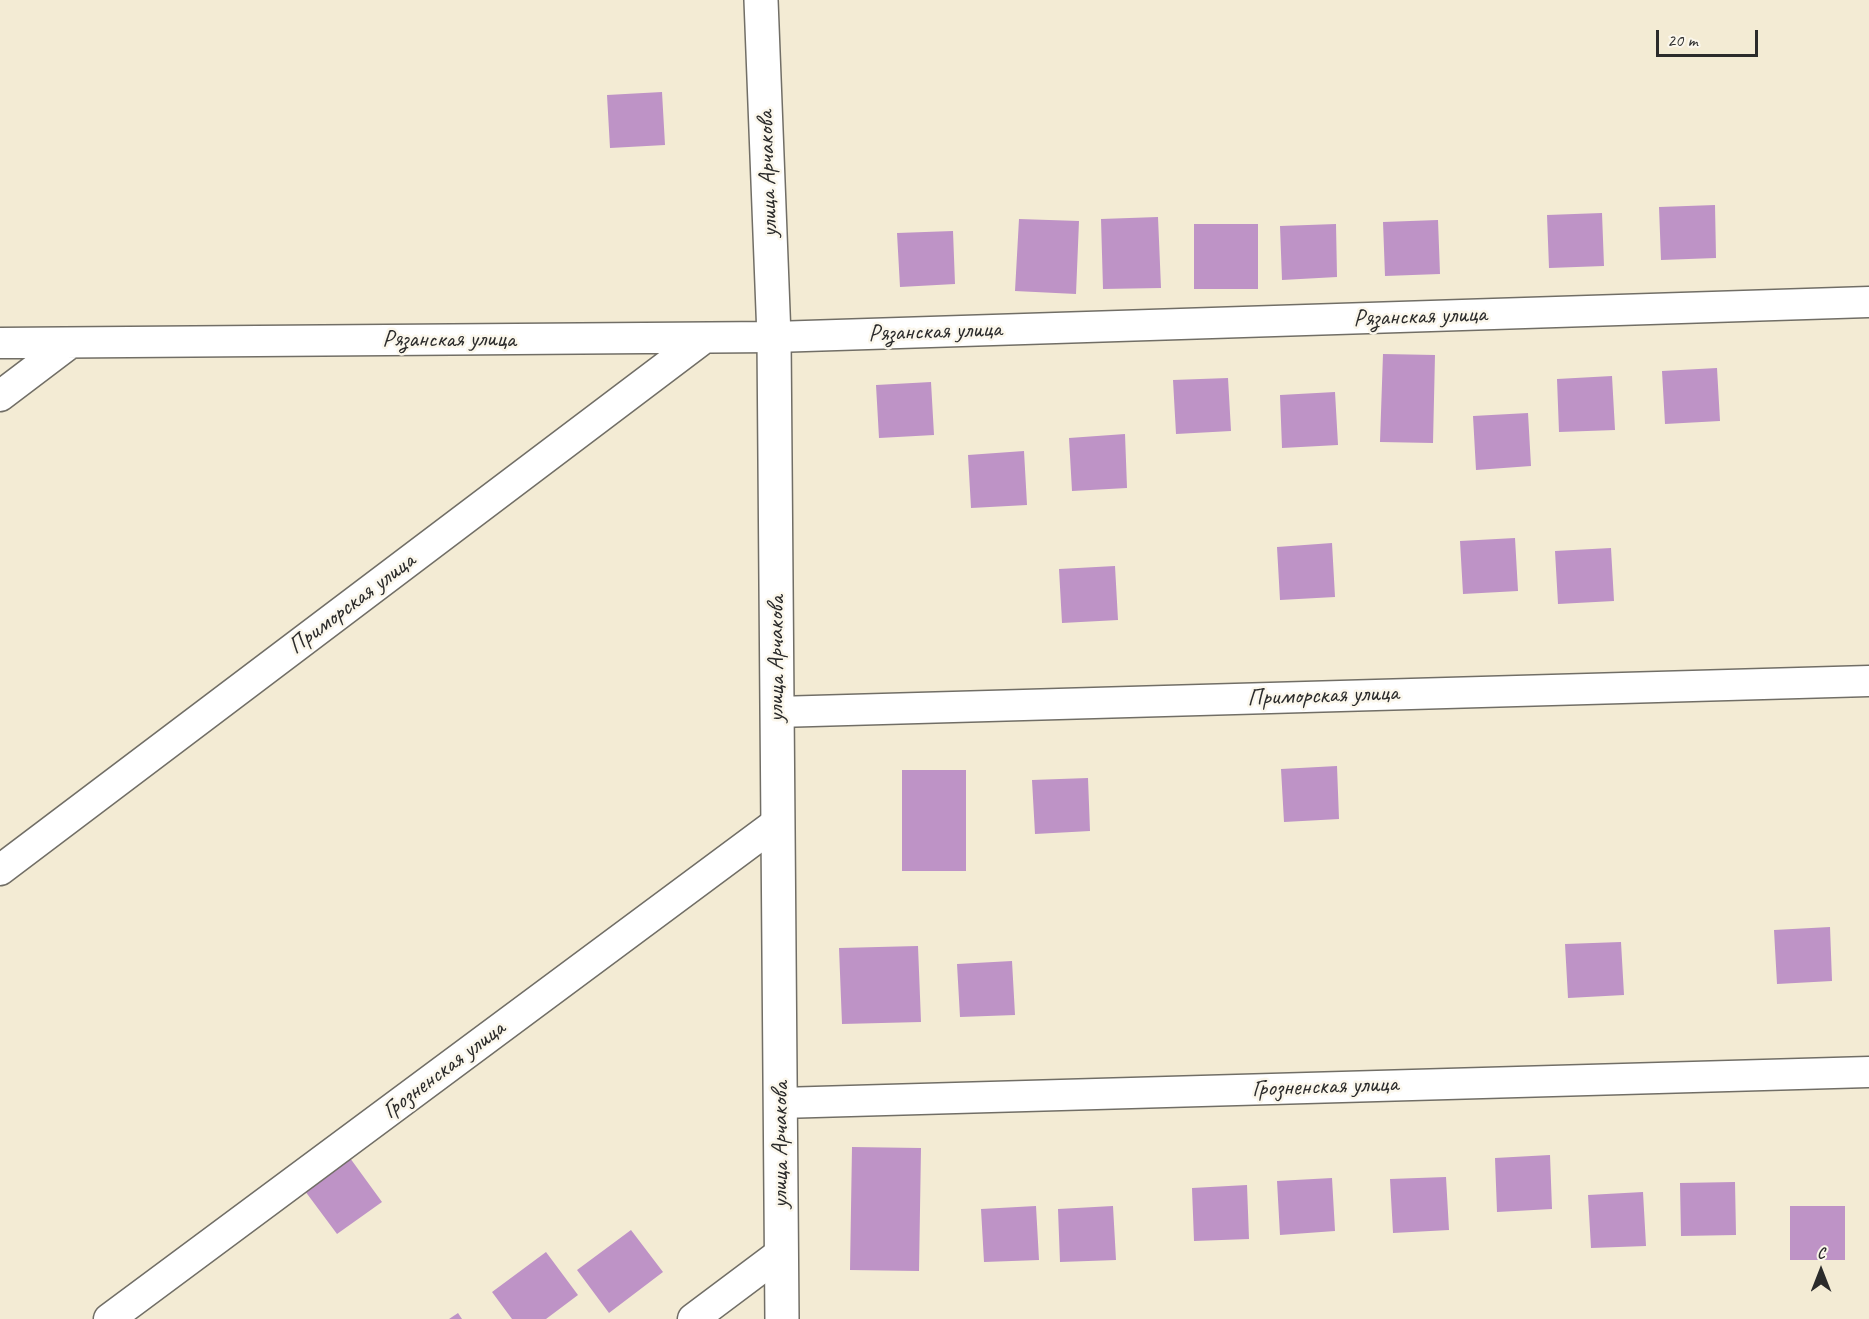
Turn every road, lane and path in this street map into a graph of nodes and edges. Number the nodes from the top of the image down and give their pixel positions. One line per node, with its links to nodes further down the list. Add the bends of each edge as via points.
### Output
1 (761, 0): 4 (street, улица Арчакова)
2 (1869, 302): 4 (street, Рязанская улица)
3 (704, 338): 4 (street, Рязанская улица); 5 (street, Рязанская улица); 11 (street, Приморская улица)
4 (774, 338): 9 (street, улица Арчакова)
5 (70, 343): 6 (street, Рязанская улица); 7 (street)
6 (0, 344)
7 (0, 396)
8 (1869, 681): 9 (street, Приморская улица)
9 (777, 712): 10 (street, улица Арчакова)
10 (778, 822): 13 (street, улица Арчакова); 15 (street, Грозненская улица)
11 (0, 870)
12 (1869, 1072): 13 (street, Грозненская улица)
13 (780, 1103): 14 (street, улица Арчакова)
14 (781, 1253): 16 (street); 17 (street, улица Арчакова)
15 (109, 1319)
16 (693, 1319)
17 (782, 1319)

